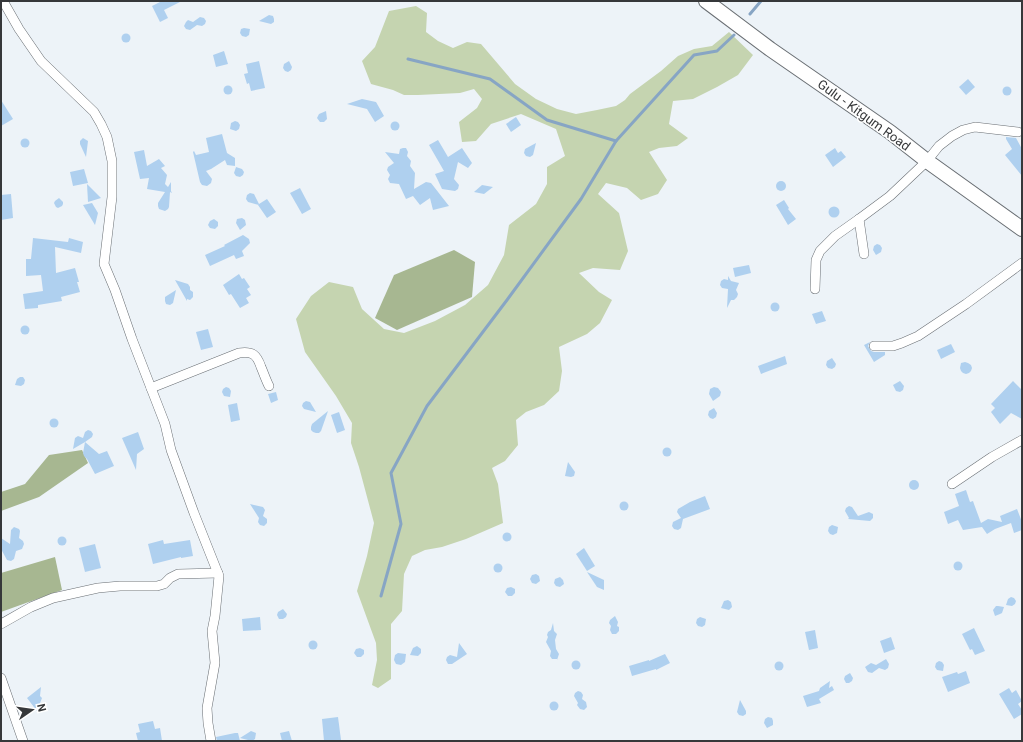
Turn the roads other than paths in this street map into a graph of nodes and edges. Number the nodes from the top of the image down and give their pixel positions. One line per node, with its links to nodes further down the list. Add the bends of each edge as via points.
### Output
1 (3, 1): 12 (street, via 19,29 42,60 94,112 107,137 112,161 112,197 104,264)
2 (706, 1): 4 (main road, Gulu - Kitgum Road)
3 (1018, 132): 4 (street, via 975,127 963,130 939,146)
4 (927, 161): 5 (street, via 890,196); 6 (main road, Gulu - Kitgum Road)
5 (859, 219): 7 (street); 9 (street, via 835,236 820,251 816,260)
6 (1022, 229)
7 (864, 254)
8 (1022, 264): 10 (street, via 918,336 902,344)
9 (815, 289)
10 (874, 346)
11 (269, 386): 12 (street, via 258,359 251,353 244,352)
12 (151, 388): 15 (street, via 165,424 171,450)
13 (1022, 440): 14 (street)
14 (952, 484)
15 (218, 573): 16 (street, via 178,574 157,586 98,588 53,598); 19 (street, via 212,631 214,663 207,708)
16 (1, 624)
17 (1, 678): 18 (street)
18 (23, 741)
19 (211, 741)

